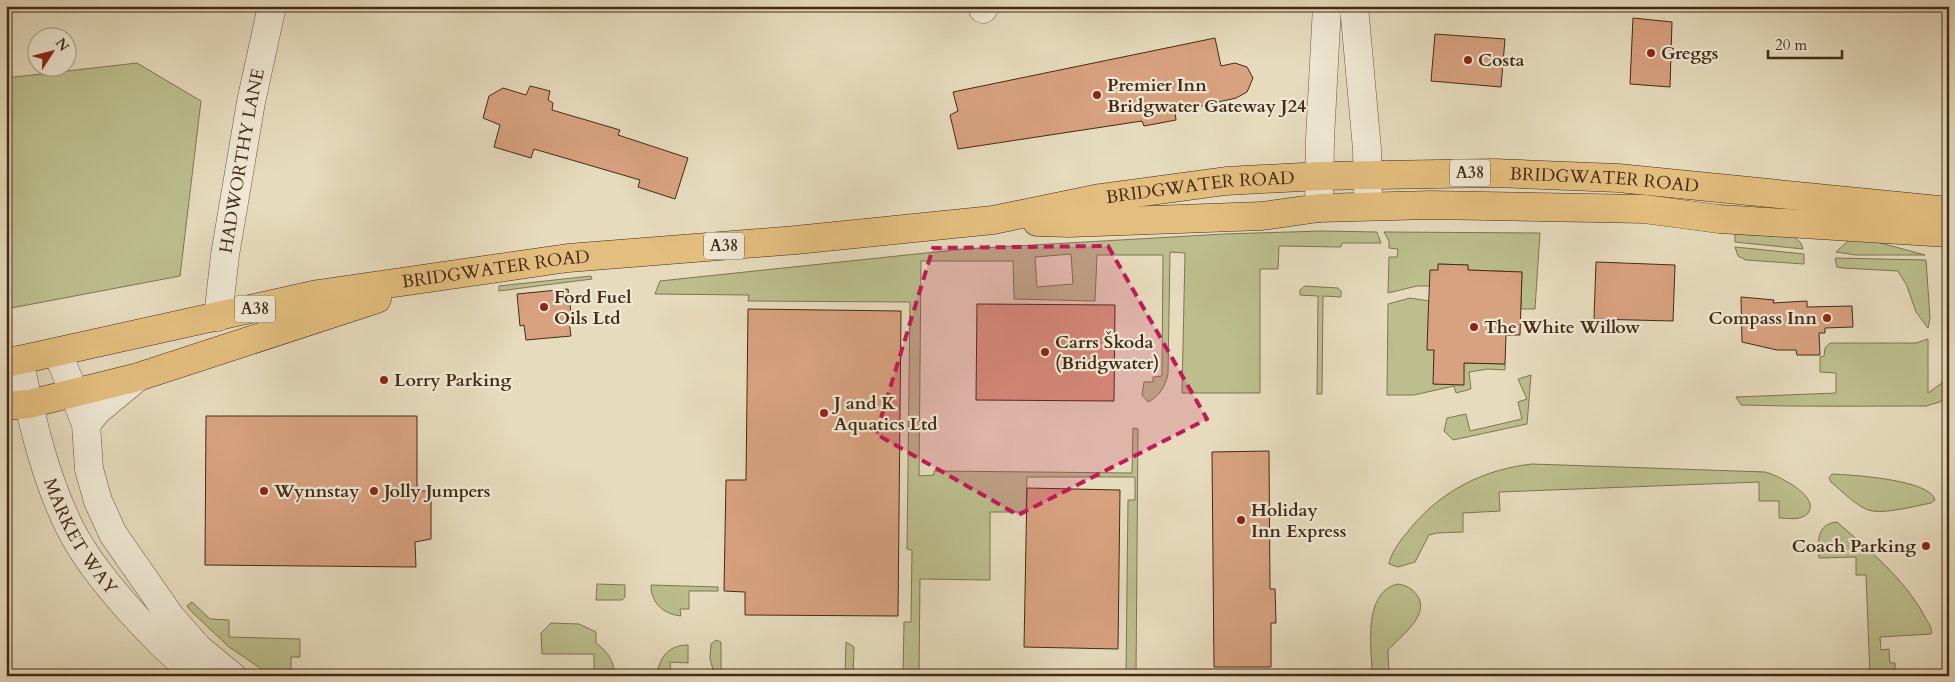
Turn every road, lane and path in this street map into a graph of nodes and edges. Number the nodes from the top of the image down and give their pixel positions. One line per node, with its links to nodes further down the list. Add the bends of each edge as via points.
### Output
1 (272, 6): 12 (street, HADWORTHY LANE, via 251,102)
2 (1327, 6): 5 (street)
3 (1354, 6): 4 (street)
4 (1368, 174): 5 (main road, BRIDGWATER ROAD / A38); 6 (street); 8 (main road, BRIDGWATER ROAD / A38, via 1495,173 1618,178)
5 (1321, 176): 7 (street); 9 (main road, BRIDGWATER ROAD / A38, via 1226,181 1100,198)
6 (1368, 205): 7 (main road, BRIDGWATER ROAD / A38); 10 (main road, BRIDGWATER ROAD / A38, via 1644,209 1719,219)
7 (1320, 208): 9 (main road, BRIDGWATER ROAD / A38, via 1262,216 1070,223)
8 (1949, 211)
9 (993, 220): 11 (main road, BRIDGWATER ROAD / A38, via 568,258)
10 (1949, 232)
11 (455, 275): 12 (main road, BRIDGWATER ROAD / A38, via 318,294); 15 (main road, BRIDGWATER ROAD / A38)
12 (218, 317): 13 (main road, BRIDGWATER ROAD / A38)
13 (58, 352): 14 (main road, BRIDGWATER ROAD / A38); 16 (street, MARKET WAY)
14 (13, 362): 17 (street, MARKET WAY)
15 (138, 378): 16 (main road, BRIDGWATER ROAD / A38); 18 (street, via 98,410)
16 (73, 392): 17 (main road, BRIDGWATER ROAD / A38); 18 (street, MARKET WAY)
17 (18, 405): 19 (street, MARKET WAY, via 70,528 88,560 156,640)
18 (86, 424): 20 (street, MARKET WAY, via 88,469 113,534 170,616 198,648)
19 (200, 676)
20 (232, 676)

